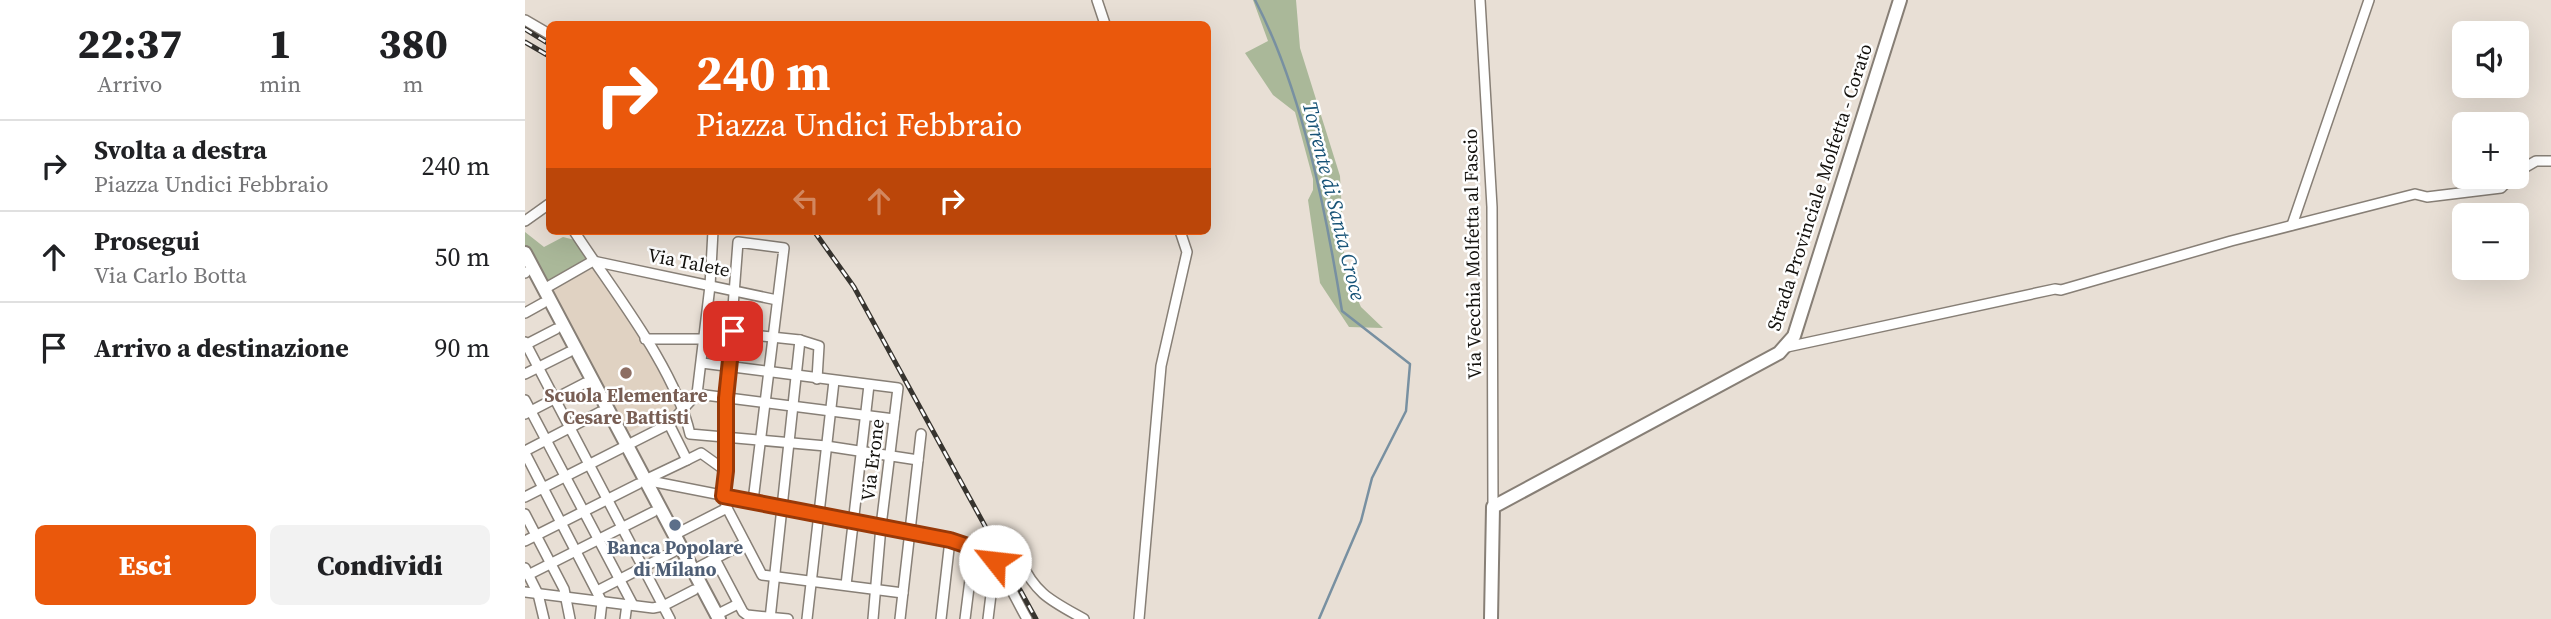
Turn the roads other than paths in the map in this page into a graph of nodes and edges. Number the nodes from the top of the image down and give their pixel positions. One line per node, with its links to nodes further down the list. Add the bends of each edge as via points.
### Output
1 (1097, 0): 6 (street)
2 (1480, 0): 81 (street, Via Vecchia Molfetta al Fascio, via 1492,207)
3 (1900, 0): 33 (street, Strada Provinciale Molfetta - Corato, via 1800,322)
4 (2369, 0): 13 (street)
5 (525, 20): 7 (street)
6 (1104, 21)
7 (546, 32)
8 (2551, 161): 9 (street)
9 (2529, 166)
10 (2493, 189): 13 (street, via 2427,197 2415,194)
11 (546, 206): 12 (street)
12 (525, 220)
13 (2292, 225): 33 (street, via 2060,290)
14 (577, 235): 18 (street)
15 (713, 235): 20 (street)
16 (1181, 235): 140 (street, via 1187,252 1161,366)
17 (525, 253): 22 (street)
18 (593, 261): 20 (street, Via Talete); 22 (street); 30 (street)
19 (525, 272): 24 (street)
20 (710, 286): 21 (street, Via Talete); 28 (street)
21 (733, 288): 23 (street, Via Talete); 23 (street, via 738,242 784,248); 27 (street)
22 (544, 289): 65 (street)
23 (777, 300): 29 (street)
24 (543, 303): 25 (street); 26 (street)
25 (525, 313)
26 (556, 329): 32 (street); 34 (street)
27 (733, 331): 28 (street); 29 (street); 37 (street)
28 (705, 334): 30 (street); 35 (street)
29 (773, 337): 31 (street); 38 (street)
30 (645, 340): 51 (street)
31 (800, 340): 40 (street); 41 (street, via 819,346)
32 (525, 344): 36 (street)
33 (1787, 347): 81 (street, Strada Provinciale Molfetta - Corato)
34 (569, 352): 36 (street); 43 (street)
35 (702, 363): 37 (street); 45 (street)
36 (538, 368): 39 (street); 47 (street)
37 (730, 368): 38 (street); 46 (street)
38 (768, 372): 40 (street); 49 (street)
39 (525, 374)
40 (798, 376): 41 (street); 50 (street)
41 (817, 379): 42 (street)
42 (834, 381): 44 (street); 54 (street)
43 (585, 383): 47 (street); 53 (street)
44 (869, 385): 55 (street); 56 (street, Via Erone, via 898,388)
45 (697, 394): 46 (street); 51 (street)
46 (726, 398): 49 (street); 60 (street)
47 (555, 399): 52 (street); 58 (street)
48 (525, 400): 52 (street)
49 (763, 403): 50 (street); 61 (street)
50 (794, 407): 54 (street); 63 (street)
51 (685, 409): 57 (street); 60 (street, via 690,434)
52 (528, 412): 62 (street)
53 (600, 412): 58 (street); 65 (street)
54 (831, 412): 55 (street); 64 (street)
55 (867, 416): 56 (street); 67 (street)
56 (894, 419): 68 (street, Via Erone)
57 (669, 424): 65 (street); 69 (street)
58 (571, 428): 62 (street); 71 (street)
59 (921, 435): 70 (street)
60 (727, 436): 61 (street); 72 (street)
61 (760, 439): 63 (street); 79 (street)
62 (546, 440): 66 (street); 73 (street)
63 (791, 443): 64 (street); 80 (street)
64 (826, 446): 67 (street); 85 (street)
65 (623, 447): 71 (street); 74 (street)
66 (525, 452): 75 (street)
67 (861, 452): 68 (street); 87 (street)
68 (890, 456): 70 (street); 89 (street, Via Erone)
69 (687, 460): 72 (street, via 701,453); 74 (street)
70 (918, 460): 91 (street)
71 (590, 464): 73 (street); 78 (street)
72 (726, 471): 76 (street)
73 (565, 477): 75 (street); 83 (street)
74 (641, 482): 76 (street); 78 (street); 84 (street); 93 (street)
75 (543, 487): 77 (street); 88 (street)
76 (723, 496): 79 (street); 82 (street)
77 (525, 497)
78 (608, 499): 83 (street); 90 (street)
79 (753, 501): 80 (street)
80 (781, 506): 85 (street); 108 (street)
81 (1493, 507): 141 (street)
82 (727, 508): 93 (street); 97 (street)
83 (584, 511): 88 (street); 94 (street)
84 (653, 512): 90 (street); 100 (street)
85 (818, 513): 87 (street); 110 (street)
86 (525, 514): 92 (street)
87 (853, 521): 89 (street); 111 (street)
88 (561, 523): 92 (street); 99 (street)
89 (881, 526): 91 (street); 112 (street, Via Erone)
90 (622, 527): 94 (street); 105 (street)
91 (909, 532): 95 (street); 116 (street)
92 (537, 535): 96 (street); 104 (street)
93 (674, 535): 106 (street)
94 (599, 539): 99 (street); 109 (street)
95 (950, 540): 98 (street); 136 (street)
96 (525, 541)
97 (745, 544): 101 (street); 108 (street, via 762,575)
98 (974, 548): 103 (street); 137 (street)
99 (575, 551): 104 (street); 114 (street)
100 (674, 552): 105 (street); 113 (street)
101 (715, 559): 106 (street); 120 (street)
102 (1020, 560): 139 (street, via 1038,591)
103 (995, 561): 123 (street); 138 (street)
104 (551, 563): 107 (street); 118 (street)
105 (643, 567): 109 (street); 122 (street)
106 (692, 570): 124 (street)
107 (527, 572): 117 (street)
108 (775, 577): 110 (street); 125 (street)
109 (620, 580): 114 (street); 121 (street)
110 (811, 581): 111 (street); 133 (street)
111 (846, 585): 112 (street)
112 (876, 589): 116 (street); 134 (street, Via Erone)
113 (694, 590): 122 (street); 124 (street)
114 (597, 591): 119 (street)
115 (525, 592): 117 (street)
116 (903, 593): 135 (street)
117 (538, 594): 118 (street); 126 (street)
118 (565, 598): 119 (street); 127 (street)
119 (601, 601): 121 (street); 128 (street)
120 (738, 604): 124 (street); 125 (street, via 747,615)
121 (630, 605): 122 (street); 129 (street)
122 (658, 607): 130 (street); 131 (street)
123 (1023, 616)
124 (715, 618)
125 (770, 618): 132 (street)
126 (544, 619)
127 (570, 619)
128 (600, 619)
129 (625, 619)
130 (652, 619)
131 (670, 619)
132 (788, 619)
133 (807, 619)
134 (873, 619)
135 (900, 619)
136 (941, 619)
137 (965, 619)
138 (988, 619)
139 (1084, 619)
140 (1139, 619)
141 (1491, 619)

